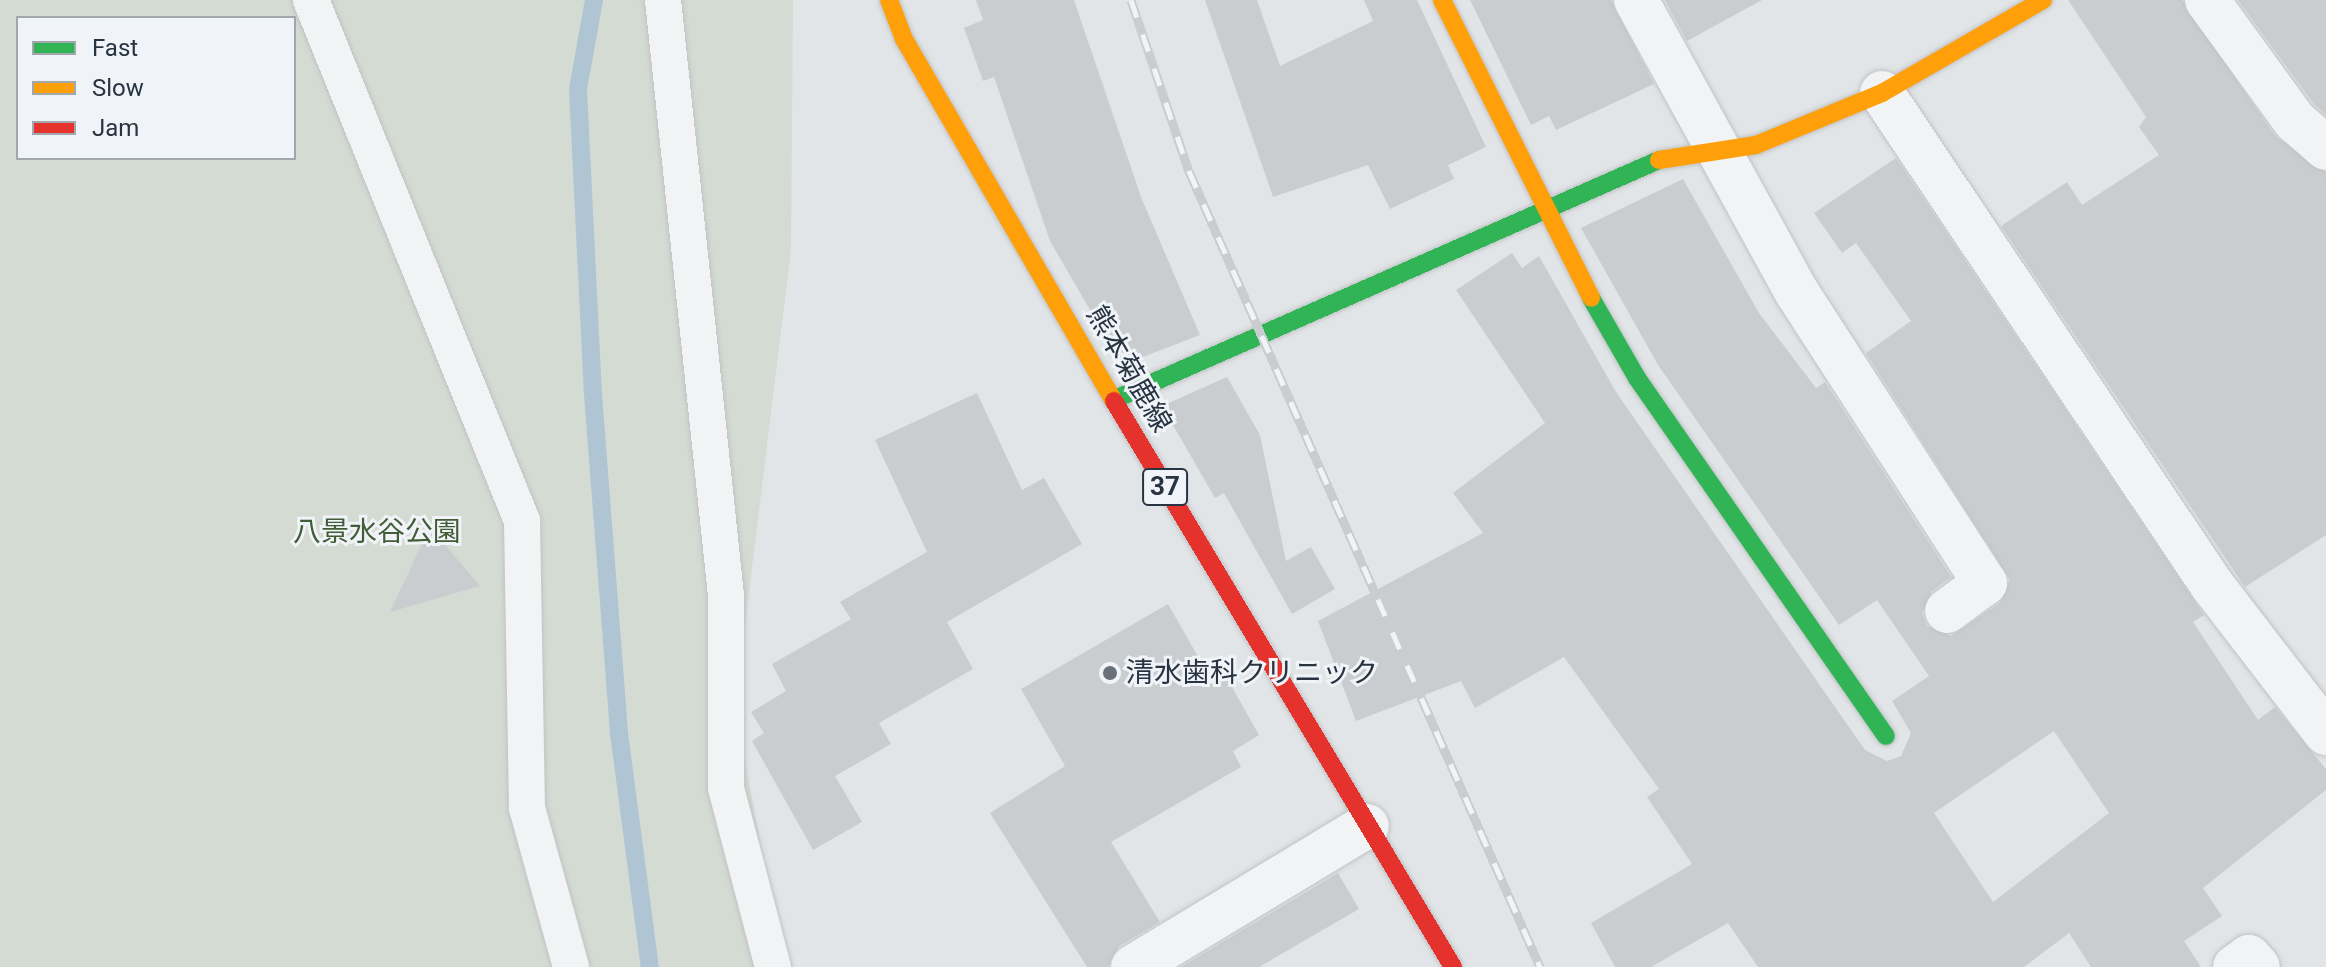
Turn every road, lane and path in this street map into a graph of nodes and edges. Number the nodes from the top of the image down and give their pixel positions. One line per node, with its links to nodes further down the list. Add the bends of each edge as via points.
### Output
1 (311, 0): 17 (lane, via 522,521 527,808)
2 (663, 0): 18 (lane, via 726,595 726,788)
3 (889, 0): 12 (street, 熊本菊鹿線 / 37, via 904,39)
4 (1442, 0): 11 (street)
5 (1636, 0): 10 (street)
6 (2043, 0): 8 (street)
7 (2207, 0): 9 (street, via 2295,121)
8 (1882, 93): 10 (street, via 1756,145); 14 (street, via 2212,585)
9 (2326, 148)
10 (1715, 150): 11 (street, via 1669,156); 13 (street, via 1796,291 1985,583)
11 (1546, 210): 12 (street); 15 (street, via 1637,378)
12 (1113, 400): 16 (street, 熊本菊鹿線 / 37)
13 (1947, 611)
14 (2326, 733)
15 (1886, 736)
16 (1367, 826): 19 (street); 20 (street, 熊本菊鹿線 / 37)
17 (571, 967)
18 (773, 967)
19 (1133, 967)
20 (1453, 967)
21 (2235, 967): 22 (street, via 2249,957)
22 (2258, 967)

